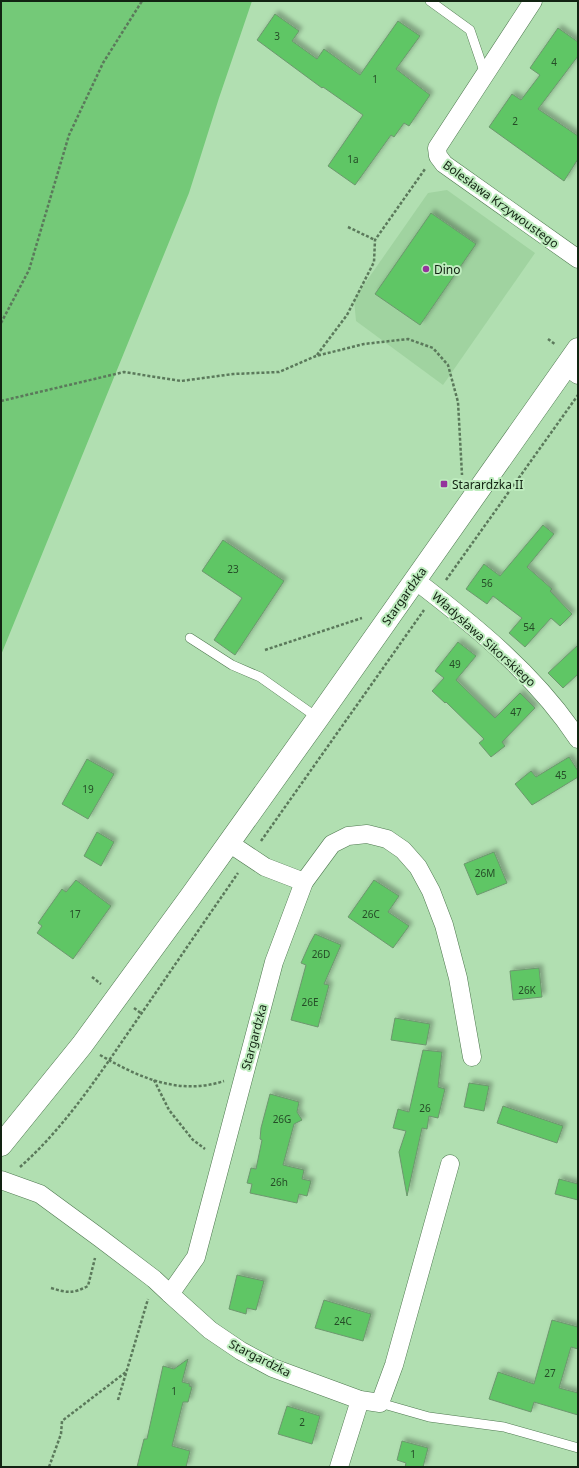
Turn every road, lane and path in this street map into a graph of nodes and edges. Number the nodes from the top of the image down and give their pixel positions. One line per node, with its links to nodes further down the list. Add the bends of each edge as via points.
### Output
1 (142, 1): 9 (path, via 103,63 70,135 29,270)
2 (430, 1): 4 (lane, via 470,30)
3 (533, 1): 4 (street, Bolesława Krzywoustego)
4 (485, 74): 5 (street, Bolesława Krzywoustego, via 437,148)
5 (438, 156): 7 (path, via 428,165); 8 (street, Bolesława Krzywoustego, via 444,164)
6 (348, 227): 7 (path)
7 (375, 240): 10 (path, via 374,262 347,315)
8 (578, 259)
9 (1, 323)
10 (316, 356): 13 (path, via 279,372 233,374 181,381 124,372); 14 (path, via 364,344 408,339 433,348 448,365 458,402)
11 (574, 363): 15 (street, Stargardzka)
12 (578, 395): 16 (path)
13 (1, 402)
14 (462, 476)
15 (415, 580): 16 (street, Władysława Sikorskiego); 20 (street, Stargardzka)
16 (435, 595): 21 (street, Władysława Sikorskiego, via 523,671 557,709); 23 (path)
17 (369, 615): 19 (path)
18 (190, 638): 20 (lane, via 232,665 260,676)
19 (265, 650)
20 (318, 718): 22 (street, Stargardzka)
21 (578, 739)
22 (229, 843): 23 (street); 25 (street, Stargardzka)
23 (250, 856): 24 (street, via 265,867); 27 (path)
24 (304, 882): 26 (street, Stargardzka, via 332,844 348,836 367,834 387,839 403,850 422,873 444,925 458,978); 28 (street, Stargardzka, via 274,962)
25 (82, 1045): 27 (path); 30 (street, Stargardzka)
26 (472, 1057)
27 (110, 1060): 29 (path, via 142,1077); 33 (path, via 68,1117 34,1155)
28 (248, 1063): 29 (path, via 228,1080 209,1086 178,1086); 31 (street, Stargardzka)
29 (154, 1080): 31 (path, via 169,1110 193,1140)
30 (1, 1145)
31 (222, 1161): 37 (street, Stargardzka, via 196,1257)
32 (450, 1164): 41 (street, via 394,1365)
33 (3, 1180): 34 (street, via 40,1194)
34 (100, 1238): 35 (street); 36 (path, via 88,1286 76,1292 66,1293)
35 (154, 1279): 37 (street); 38 (path)
36 (51, 1288)
37 (170, 1294): 40 (street, Stargardzka, via 210,1330 240,1351 273,1368)
38 (126, 1372): 39 (path); 43 (path, via 62,1421 61,1434)
39 (118, 1400)
40 (360, 1400): 41 (street, Stargardzka); 44 (street)
41 (380, 1403): 42 (lane, via 429,1417 504,1427)
42 (578, 1448)
43 (49, 1467)
44 (339, 1467)

